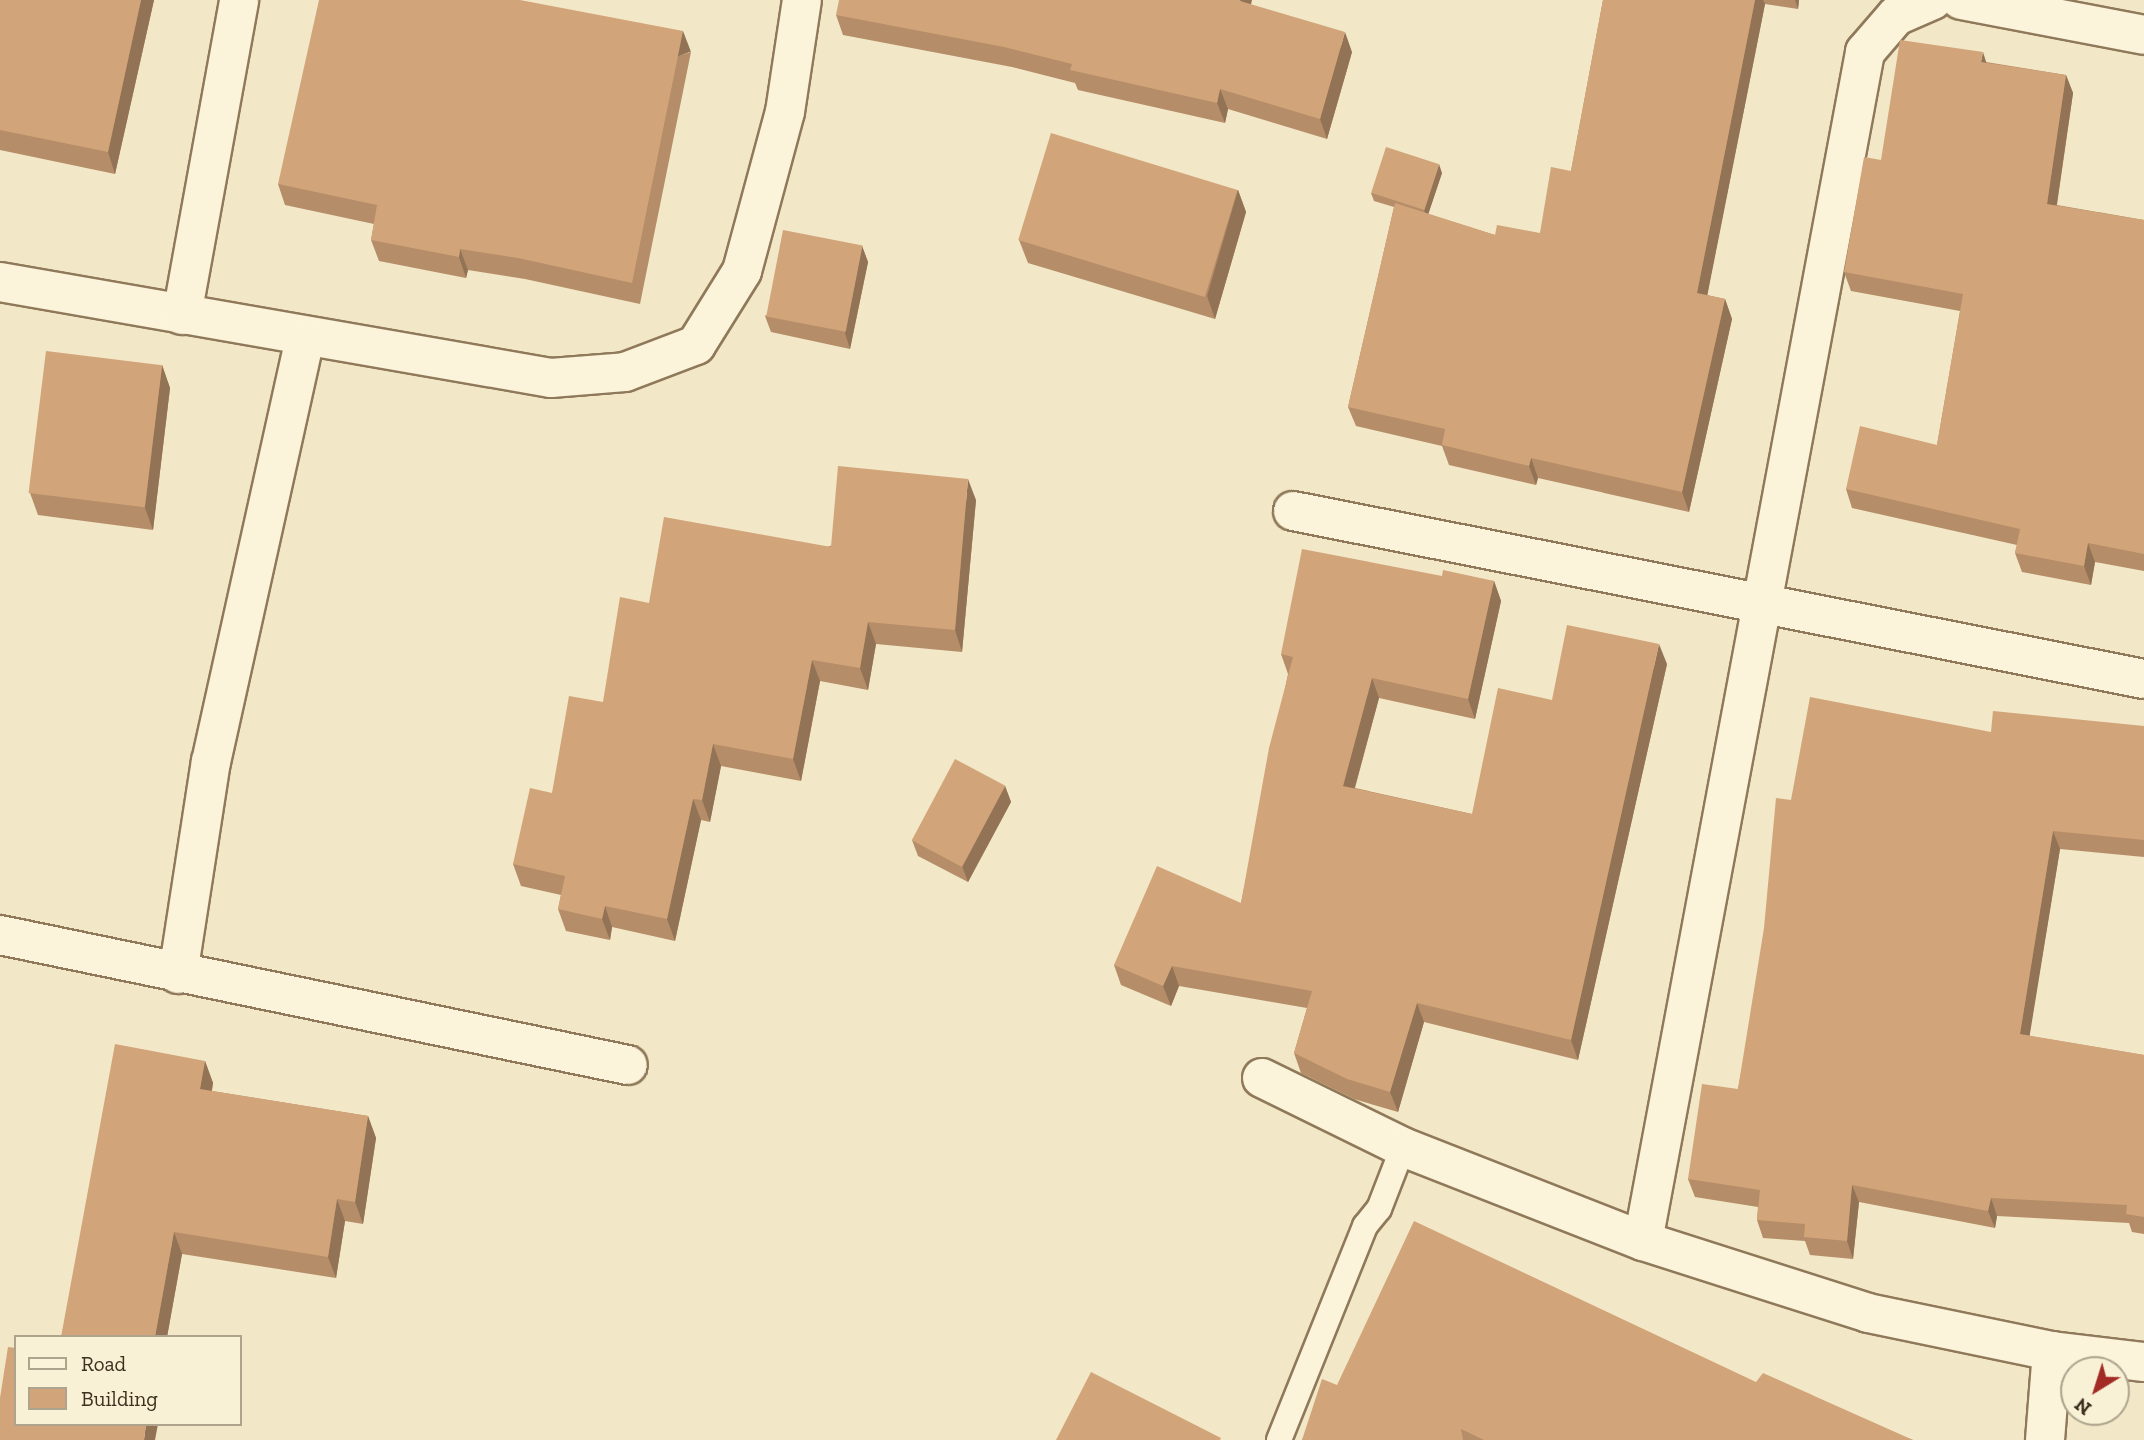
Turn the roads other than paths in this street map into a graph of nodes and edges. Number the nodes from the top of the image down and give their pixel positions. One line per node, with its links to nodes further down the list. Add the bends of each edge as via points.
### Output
1 (239, 0): 7 (street)
2 (802, 0): 8 (street, via 785,112 742,271 696,345 625,372 551,378)
3 (1933, 0): 10 (street, via 1896,16 1865,52)
4 (1961, 0): 5 (street)
5 (2144, 35)
6 (0, 282): 7 (street)
7 (182, 315): 8 (street)
8 (304, 338): 13 (street, via 211,762)
9 (1293, 511): 10 (street)
10 (1760, 604): 11 (street); 17 (street)
11 (2144, 679)
12 (0, 934): 13 (street)
13 (178, 974): 14 (street)
14 (628, 1065)
15 (1262, 1078): 16 (street)
16 (1403, 1147): 17 (street); 20 (lane, via 1379,1209 1365,1226)
17 (1643, 1241): 18 (street, via 1868,1313)
18 (2052, 1350): 19 (street); 21 (street)
19 (2144, 1362)
20 (1279, 1440)
21 (2045, 1440)

